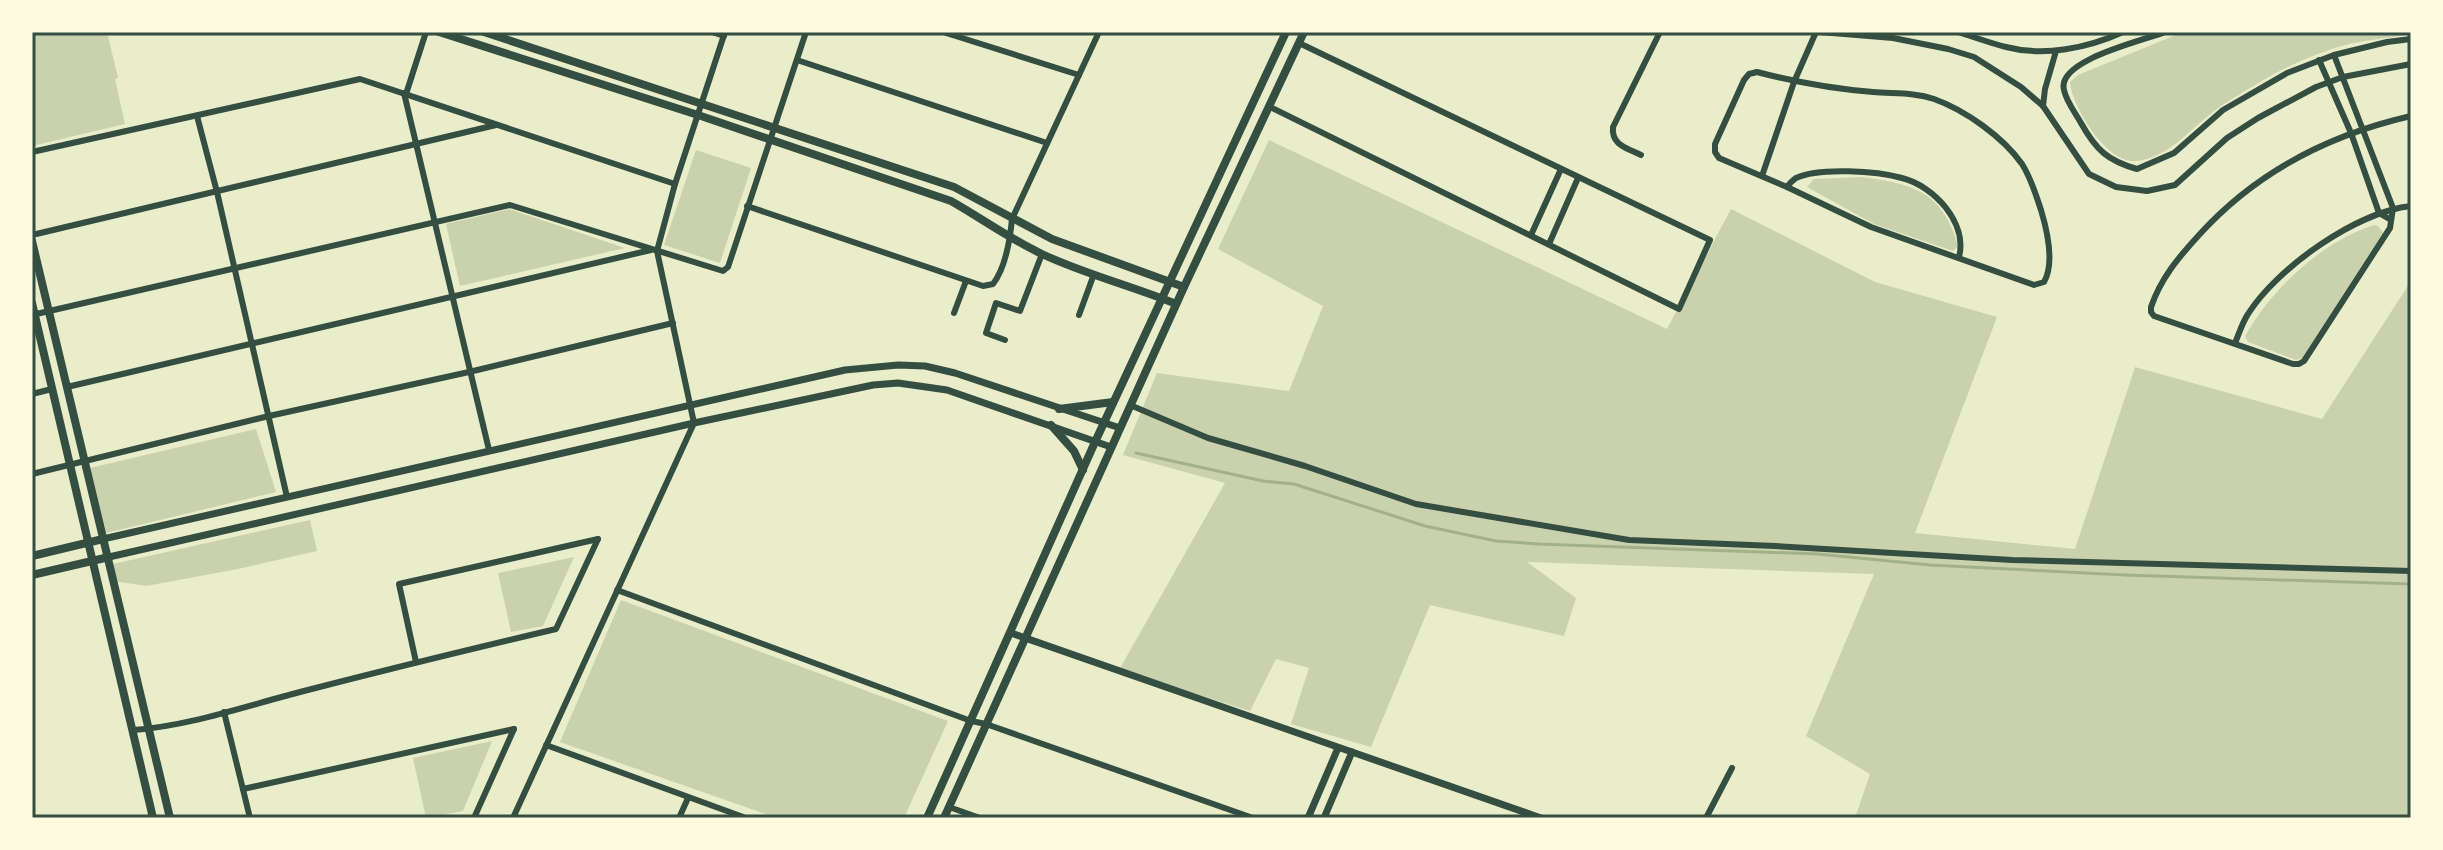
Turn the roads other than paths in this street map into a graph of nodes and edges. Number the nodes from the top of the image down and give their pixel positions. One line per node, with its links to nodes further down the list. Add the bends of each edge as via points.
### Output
1 (426, 32): 28 (street)
2 (439, 32): 32 (main road)
3 (484, 32): 29 (main road)
4 (712, 32): 15 (street)
5 (806, 32): 21 (street)
6 (943, 32): 24 (street)
7 (1099, 32): 24 (street)
8 (1286, 32): 67 (main road)
9 (1304, 32): 18 (main road)
10 (1660, 32): 43 (street, via 1613,127 1615,143)
11 (1818, 32): 26 (street); 30 (street, via 1893,38 1974,57)
12 (1958, 32): 19 (street, via 2008,48)
13 (2165, 32): 16 (street)
14 (2117, 33): 19 (street)
15 (724, 34): 29 (street)
16 (2153, 34): 22 (street, via 2084,61 2064,80 2063,90 2102,153 2137,169 2174,153 2223,110)
17 (2411, 39): 20 (street)
18 (1299, 43): 31 (main road); 44 (street)
19 (2056, 51): 30 (street)
20 (2334, 55): 22 (street); 25 (street)
21 (797, 60): 36 (street); 40 (street)
22 (2319, 60): 27 (street)
23 (2411, 64): 25 (street)
24 (1079, 75): 40 (street)
25 (2343, 77): 27 (street); 37 (street)
26 (1794, 82): 45 (street); 45 (street, via 1749,74 1715,144 1719,158); 63 (street, via 1935,99 2002,142 2022,165 2043,215 2049,274 2034,285)
27 (2328, 83): 30 (street, via 2227,138 2175,185 2147,191 2116,187 2089,174); 38 (street)
28 (405, 93): 33 (street, via 360,79); 35 (street); 41 (street)
29 (702, 103): 32 (street); 36 (main road)
30 (2043, 106)
31 (1270, 107): 57 (street); 68 (main road)
32 (698, 115): 39 (main road); 47 (street)
33 (197, 116): 42 (street); 49 (street)
34 (2411, 116): 37 (street)
35 (496, 125): 41 (street); 47 (street)
36 (774, 127): 39 (street); 54 (main road, via 954,187)
37 (2364, 128): 38 (street); 52 (street)
38 (2351, 133): 53 (street); 79 (street, via 2282,165 2248,188 2171,266 2151,307 2154,316)
39 (772, 139): 50 (street); 59 (main road, via 951,201)
40 (1047, 143): 54 (street)
41 (416, 145): 49 (street); 56 (street)
42 (32, 152)
43 (1641, 155)
44 (1561, 169): 46 (street); 57 (street)
45 (1762, 176): 48 (street)
46 (1578, 178): 60 (street); 60 (street, via 1710,240 1679,309)
47 (675, 184): 61 (street)
48 (1787, 187): 63 (street, via 1871,227); 63 (street, via 1795,178 1823,172 1903,178 1925,189 1951,215 1959,231)
49 (217, 192): 58 (street); 64 (street)
50 (747, 206): 61 (street, via 723,271); 66 (street)
51 (2411, 206): 52 (street)
52 (2393, 208): 53 (street); 55 (street)
53 (2379, 213): 55 (street); 79 (street, via 2326,240 2280,277 2248,314)
54 (1012, 219): 59 (street); 67 (main road, via 1052,239)
55 (2391, 220): 79 (street, via 2304,361 2293,364)
56 (435, 222): 61 (street, via 510,205); 64 (street); 69 (street)
57 (1531, 235): 60 (street)
58 (32, 238): 73 (main road)
59 (1010, 238): 62 (main road); 66 (street, via 993,284)
60 (1549, 244)
61 (655, 250): 69 (street); 77 (street)
62 (1042, 254): 65 (main road); 78 (street, via 1020,311 996,303 986,333)
63 (1959, 257)
64 (234, 270): 73 (street); 80 (street)
65 (1094, 274): 70 (main road); 76 (street)
66 (966, 281): 74 (street)
67 (1170, 281): 68 (main road); 70 (main road)
68 (1184, 287): 72 (main road)
69 (451, 297): 80 (street); 81 (street)
70 (1162, 298): 72 (main road); 87 (main road)
71 (32, 303): 75 (main road)
72 (1176, 304): 89 (main road)
73 (48, 311): 75 (street); 83 (main road)
74 (954, 313)
75 (33, 314): 84 (main road)
76 (1079, 315)
77 (673, 323): 81 (street); 88 (street)
78 (1005, 340)
79 (2235, 343)
80 (251, 344): 83 (street); 91 (street)
81 (469, 372): 91 (street); 98 (street)
82 (986, 383): 86 (street); 88 (street, via 940,369 898,365 845,370); 90 (street)
83 (67, 387): 99 (main road)
84 (52, 389): 85 (street); 100 (main road)
85 (32, 394)
86 (980, 401): 92 (street, via 922,385 873,385); 94 (street)
87 (1113, 402): 90 (main road); 93 (main road)
88 (691, 405): 92 (street); 98 (street)
89 (1130, 405): 95 (main road); 109 (street, via 1208,438 1416,504 1629,540 2012,560)
90 (1059, 409): 93 (street)
91 (269, 416): 99 (street); 103 (street)
92 (694, 423): 107 (street); 111 (street)
93 (1104, 423): 95 (street); 96 (main road)
94 (1051, 425): 96 (street); 101 (main road)
95 (1120, 428): 97 (main road)
96 (1095, 442): 97 (street); 101 (main road)
97 (1111, 447): 113 (main road)
98 (489, 450): 103 (street)
99 (84, 462): 100 (street); 104 (main road)
100 (70, 465): 102 (street); 105 (main road)
101 (1083, 470): 112 (main road)
102 (32, 474)
103 (287, 497): 104 (street)
104 (103, 539): 105 (main road); 107 (main road)
105 (88, 543): 106 (main road); 108 (main road)
106 (32, 556)
107 (109, 557): 108 (main road); 118 (main road)
108 (94, 561): 110 (main road); 119 (main road)
109 (2411, 571)
110 (32, 575)
111 (617, 590): 116 (street); 120 (street)
112 (1011, 633): 113 (street); 116 (main road)
113 (1025, 638): 117 (main road); 121 (street)
114 (416, 662): 114 (street, via 399,584 598,539 556,629); 115 (street)
115 (224, 712): 118 (street); 124 (street)
116 (971, 721): 117 (street); 134 (main road)
117 (986, 724): 126 (main road); 137 (street)
118 (149, 729): 119 (street); 128 (main road)
119 (133, 730): 127 (main road)
120 (546, 745): 125 (street); 131 (street)
121 (1338, 748): 122 (street); 138 (street)
122 (1352, 752): 139 (street); 140 (street)
123 (1732, 768): 141 (street)
124 (243, 789): 129 (street); 130 (street, via 514,729)
125 (688, 798): 132 (street); 133 (street)
126 (949, 807): 135 (main road); 136 (street)
127 (153, 818)
128 (170, 818)
129 (250, 818)
130 (474, 818)
131 (513, 818)
132 (679, 818)
133 (746, 818)
134 (927, 818)
135 (944, 818)
136 (980, 818)
137 (1253, 818)
138 (1308, 818)
139 (1324, 818)
140 (1541, 818)
141 (1706, 818)

